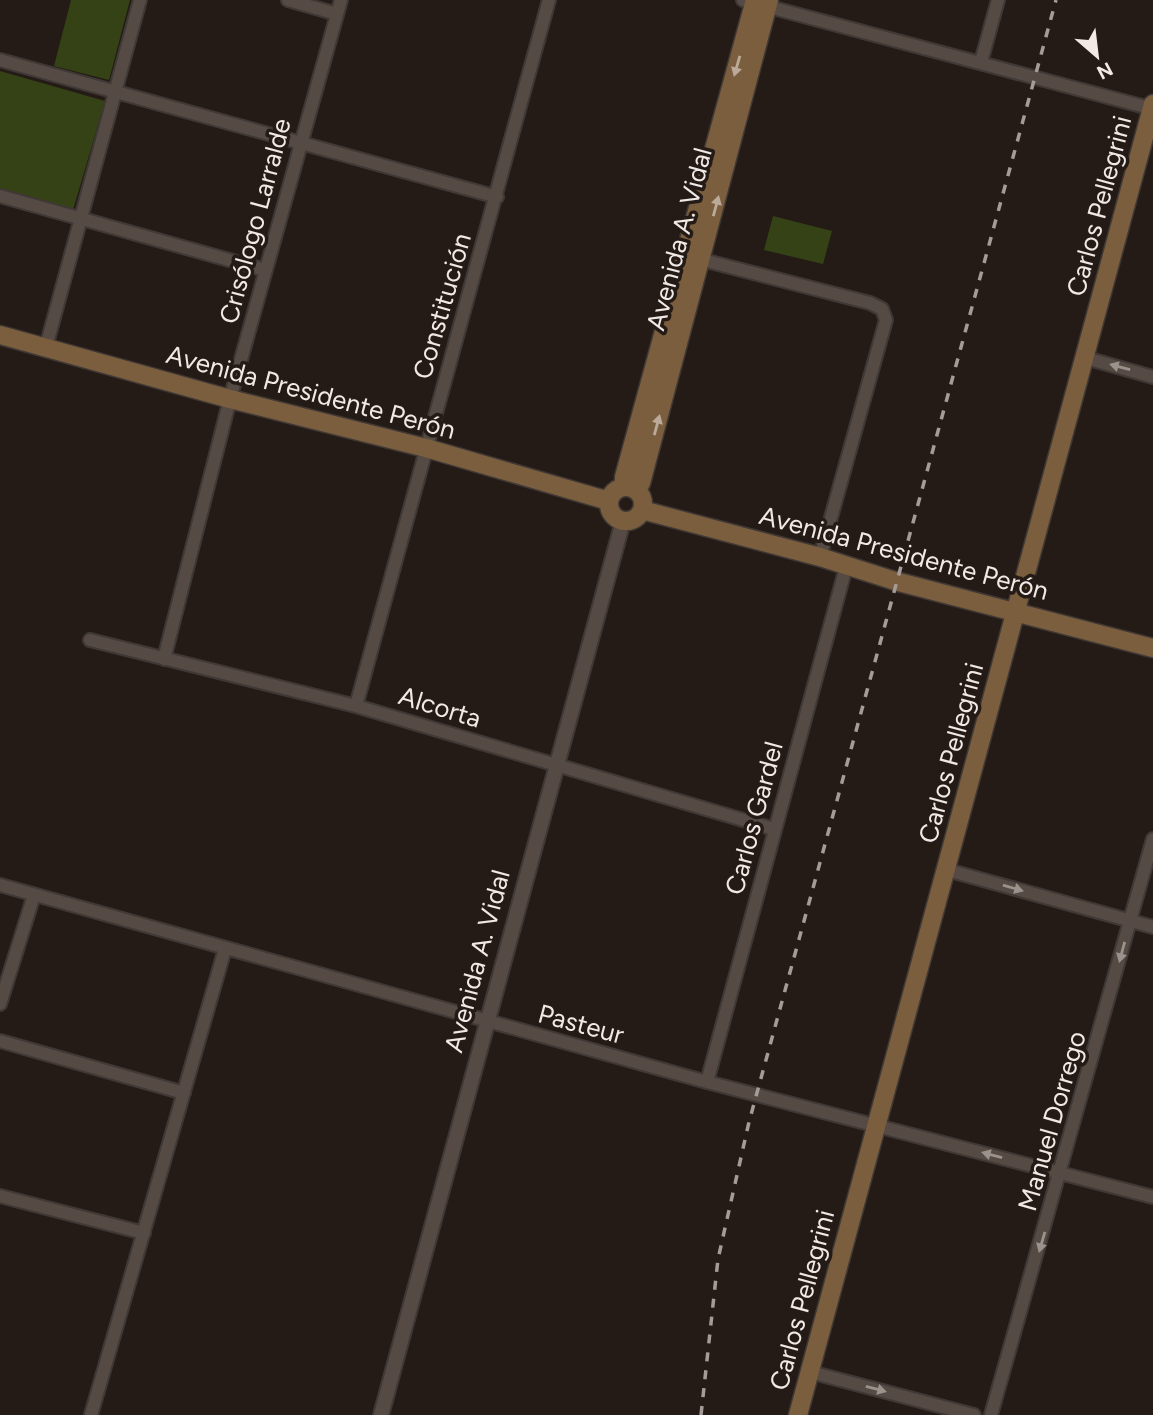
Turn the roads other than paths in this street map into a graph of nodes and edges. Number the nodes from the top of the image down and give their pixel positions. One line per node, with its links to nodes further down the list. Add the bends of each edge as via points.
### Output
1 (140, 0): 10 (street)
2 (288, 0): 7 (street)
3 (341, 0): 7 (street, Crisólogo Larralde)
4 (549, 0): 14 (street, Constitución)
5 (998, 0): 9 (street)
6 (758, 2): 9 (street); 16 (main road, Avenida A. Vidal)
7 (337, 14): 12 (street, Crisólogo Larralde)
8 (0, 60): 10 (street)
9 (981, 62): 11 (street)
10 (114, 93): 12 (street); 15 (street)
11 (1153, 107): 20 (main road, Carlos Pellegrini)
12 (300, 143): 14 (street); 17 (street, Crisólogo Larralde)
13 (0, 196): 15 (street)
14 (497, 197): 23 (street, Constitución)
15 (80, 220): 17 (street); 19 (street)
16 (693, 257): 24 (main road, Avenida A. Vidal, via 641,482); 28 (street, via 883,310 886,320)
17 (265, 270): 22 (street, Crisólogo Larralde)
18 (0, 335): 19 (main road, Avenida Presidente Perón)
19 (46, 347): 22 (main road, Avenida Presidente Perón)
20 (1086, 358): 21 (street, one-way to 20); 30 (main road, Carlos Pellegrini)
21 (1153, 376)
22 (230, 399): 23 (main road, Avenida Presidente Perón); 33 (street, Crisólogo Larralde)
23 (426, 448): 25 (main road, Avenida Presidente Perón); 34 (street, Constitución)
24 (630, 488): 25 (main road, via 614,491); 26 (main road, via 643,501)
25 (609, 501): 27 (main road, via 612,514)
26 (642, 510): 27 (main road, via 634,519); 28 (main road, Avenida Presidente Perón)
27 (623, 521): 35 (street, Avenida A. Vidal)
28 (820, 557): 29 (main road, Avenida Presidente Perón)
29 (846, 567): 30 (main road, Avenida Presidente Perón); 36 (street, Carlos Gardel)
30 (1017, 611): 32 (main road, Avenida Presidente Perón); 38 (main road, Carlos Pellegrini)
31 (90, 640): 33 (street, Alcorta)
32 (1153, 648)
33 (164, 659): 34 (street, Alcorta)
34 (356, 706): 35 (street, Alcorta)
35 (557, 766): 36 (street, Alcorta); 45 (street, Avenida A. Vidal)
36 (774, 829): 47 (street, Carlos Gardel)
37 (1153, 839): 41 (street, Manuel Dorrego)
38 (947, 870): 41 (street, one-way to 41); 49 (main road, Carlos Pellegrini)
39 (0, 885): 40 (street, Pasteur)
40 (34, 895): 43 (street, Pasteur); 44 (street)
41 (1131, 921): 42 (street); 50 (street, Manuel Dorrego, one-way to 50)
42 (1153, 927)
43 (225, 949): 45 (street, Pasteur); 48 (street)
44 (0, 1002)
45 (488, 1022): 47 (street, Pasteur); 56 (street, Avenida A. Vidal)
46 (0, 1041): 48 (street)
47 (707, 1082): 49 (street, Pasteur)
48 (184, 1093): 53 (street)
49 (878, 1125): 50 (street, Pasteur, one-way to 49); 54 (main road, Carlos Pellegrini)
50 (1062, 1174): 52 (street, Pasteur); 59 (street, Manuel Dorrego, one-way to 59)
51 (0, 1196): 53 (street)
52 (1153, 1197)
53 (144, 1233): 55 (street)
54 (810, 1372): 57 (main road, Carlos Pellegrini); 58 (street, one-way to 58)
55 (91, 1415)
56 (381, 1415)
57 (798, 1415)
58 (974, 1415)
59 (991, 1415)

